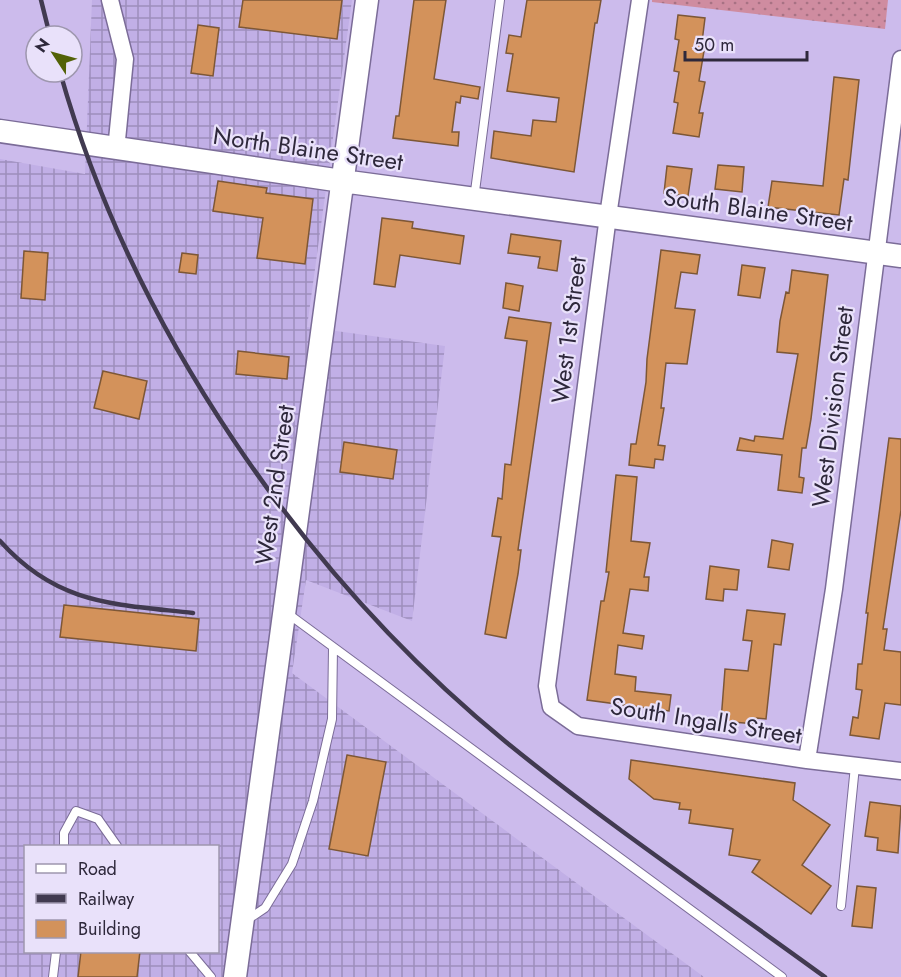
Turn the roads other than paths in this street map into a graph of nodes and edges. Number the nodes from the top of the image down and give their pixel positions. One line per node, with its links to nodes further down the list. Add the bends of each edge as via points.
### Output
1 (110, 0): 7 (street, via 125,59)
2 (367, 0): 8 (street, West 2nd Street)
3 (500, 0): 9 (lane)
4 (640, 0): 10 (street, West 1st Street)
5 (901, 59): 11 (street, West Division Street)
6 (0, 131): 7 (street, North Blaine Street)
7 (116, 150): 8 (street, North Blaine Street)
8 (342, 181): 9 (street, North Blaine Street); 13 (street, West 2nd Street)
9 (474, 199): 10 (street, North Blaine Street)
10 (608, 216): 11 (street, South Blaine Street); 15 (street, West 1st Street)
11 (877, 253): 12 (street, South Blaine Street); 16 (street, West Division Street, via 834,589)
12 (901, 256)
13 (285, 612): 14 (lane); 22 (street, West 2nd Street)
14 (333, 648): 22 (lane, via 332,718 313,801 292,864 265,908); 28 (lane)
15 (549, 667): 16 (street, South Ingalls Street, via 551,707 578,726)
16 (807, 760): 17 (street, South Ingalls Street)
17 (855, 766): 18 (street, South Ingalls Street); 21 (lane)
18 (901, 771)
19 (64, 845): 20 (lane, via 64,833 76,811 98,819)
20 (116, 845)
21 (841, 906)
22 (242, 923): 27 (street, West 2nd Street)
23 (56, 953): 25 (lane)
24 (192, 953): 26 (lane)
25 (53, 977)
26 (211, 977)
27 (235, 977)
28 (782, 977)

